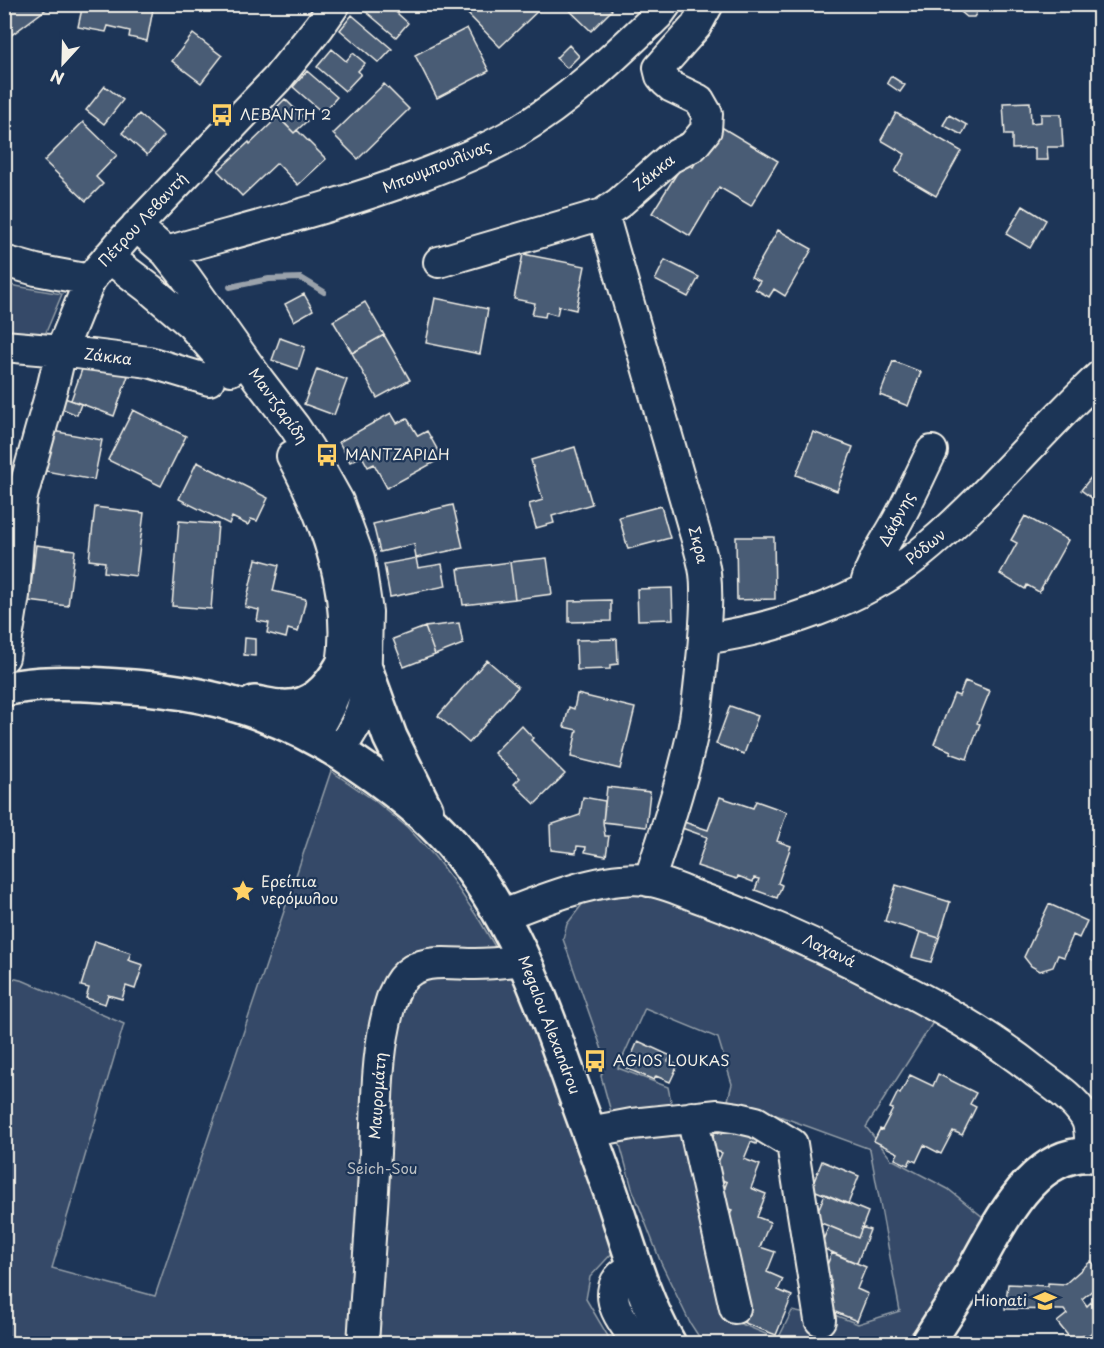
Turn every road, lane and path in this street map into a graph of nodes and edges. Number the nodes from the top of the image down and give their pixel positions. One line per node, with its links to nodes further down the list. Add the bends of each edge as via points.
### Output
1 (335, 4): 5 (street, Πέτρου Λεβαντή, via 277,79)
2 (666, 4): 6 (street, Μπουμπουλίνας, via 594,75 555,107 486,149 377,192)
3 (708, 4): 4 (street, Ζάκκα, via 696,26 659,68 672,87 699,99 707,114 706,130 693,146 670,158)
4 (603, 214): 8 (street, Ζάκκα); 16 (street, Σκρα, via 703,561)
5 (136, 226): 6 (street, Μαντζαρίδη); 9 (street, Πέτρου Λεβαντή)
6 (166, 252): 18 (street, Μαντζαρίδη, via 294,426 338,501 359,558 367,612)
7 (4, 261): 9 (street, via 36,270)
8 (439, 262)
9 (99, 269): 11 (street, Πέτρου Λεβαντή); 18 (street, Μαντζαρίδη, via 150,289 191,324 280,434 319,513 336,562)
10 (4, 346): 11 (street, Ζάκκα)
11 (61, 351): 13 (street, Ζάκκα, via 149,362); 17 (street, Πέτρου Λεβαντή, via 21,500 14,596)
12 (1100, 376): 15 (street, Ρόδων, via 963,515 917,556)
13 (209, 380)
14 (932, 450): 15 (street, Δάφνης, via 872,566)
15 (865, 589): 16 (street, Ρόδων, via 789,619)
16 (704, 639): 23 (street, Σκρα, via 690,745)
17 (4, 657)
18 (354, 669): 20 (main road, via 313,700 284,708); 21 (street, Μαντζαρίδη, via 365,697 361,711 355,726); 22 (main road)
19 (4, 689): 20 (main road, Megalou Alexandrou, via 39,684 94,684)
20 (202, 696): 21 (main road, Megalou Alexandrou, via 268,716)
21 (325, 744): 22 (main road, Megalou Alexandrou, via 389,786)
22 (432, 823): 24 (main road, Megalou Alexandrou, via 462,856)
23 (649, 881): 24 (street, Λαχανά, via 592,886); 28 (street, Λαχανά, via 795,935 970,1025 1030,1067 1081,1110 1089,1125)
24 (501, 916): 25 (main road, Megalou Alexandrou)
25 (525, 960): 27 (main road, Megalou Alexandrou); 32 (street, Μαυρομάτη, via 422,966 399,982 384,1027 378,1082)
26 (692, 1117): 27 (street); 30 (street); 31 (street, via 718,1115 756,1122 792,1144)
27 (589, 1132): 29 (main road, Megalou Alexandrou)
28 (1095, 1155): 35 (main road, via 1053,1164 1018,1195)
29 (636, 1269): 33 (street, via 620,1276 613,1295 619,1316); 34 (main road, Megalou Alexandrou)
30 (735, 1308)
31 (820, 1320)
32 (363, 1344)
33 (639, 1344)
34 (669, 1344)
35 (927, 1344)

